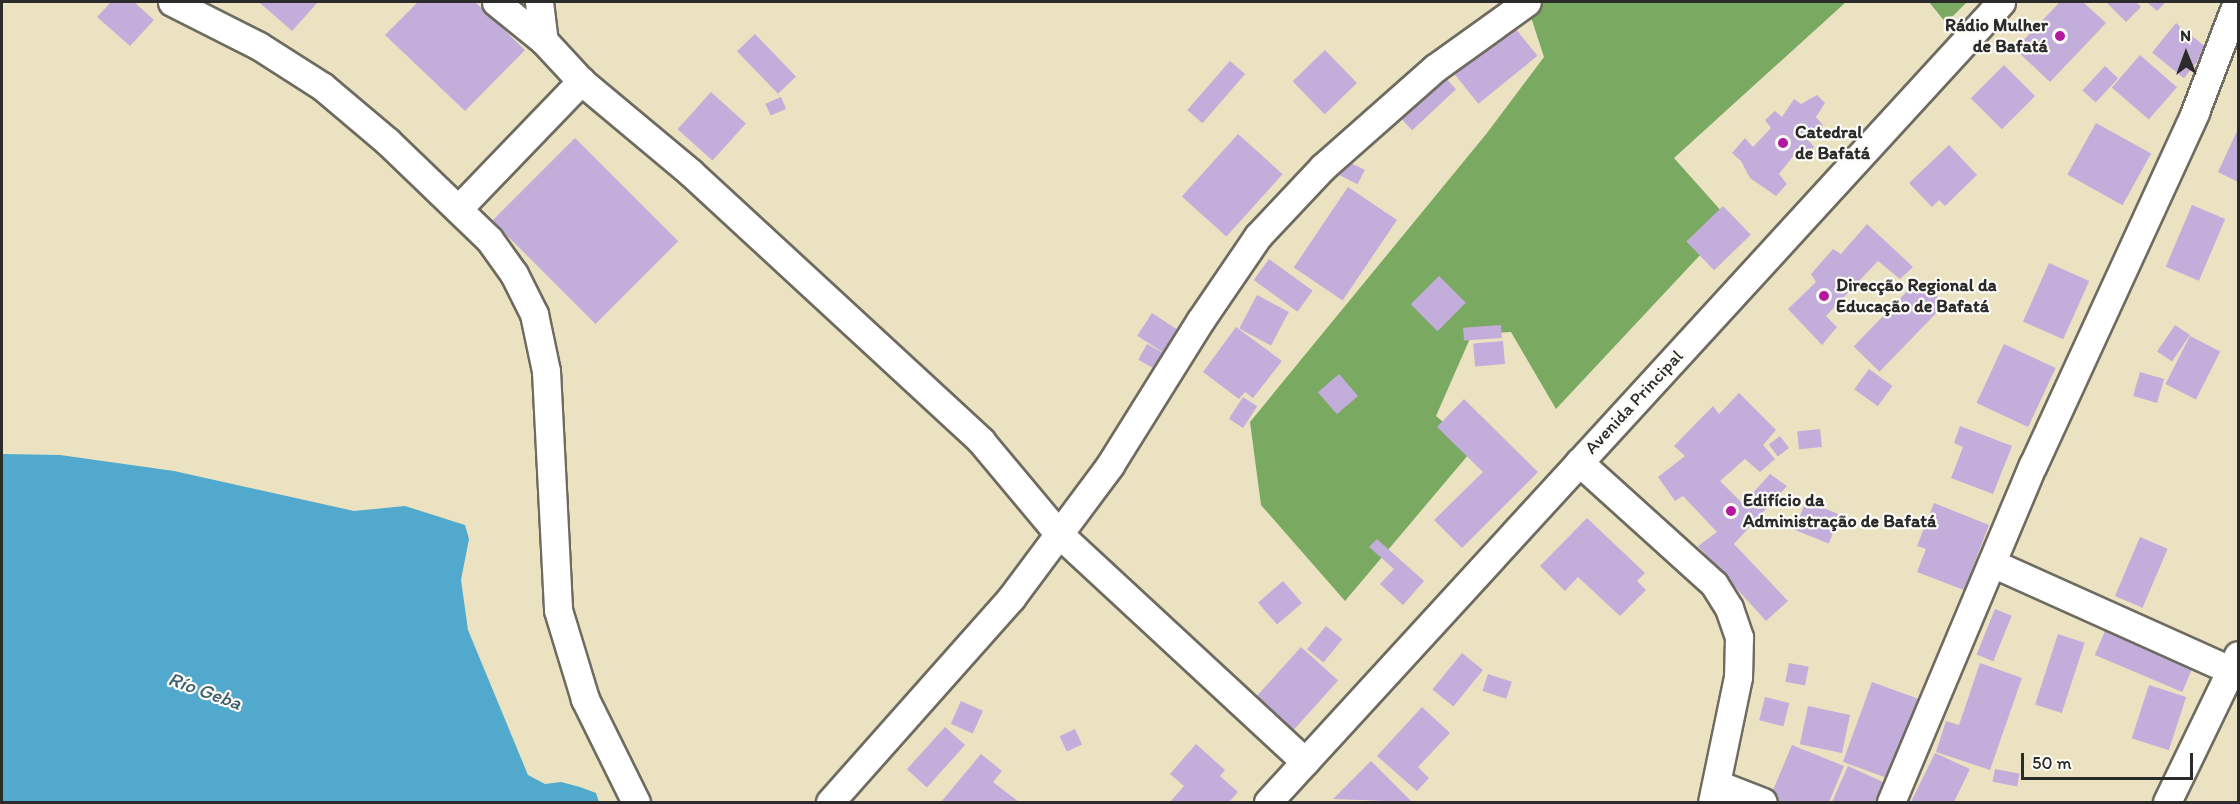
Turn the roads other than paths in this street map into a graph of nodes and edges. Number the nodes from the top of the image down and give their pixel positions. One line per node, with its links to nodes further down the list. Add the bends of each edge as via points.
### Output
1 (172, 2): 9 (street, via 259,46 323,87)
2 (496, 2): 7 (street)
3 (539, 2): 7 (street)
4 (1527, 2): 11 (street, via 1435,68 1323,167 1258,236 1110,465)
5 (2001, 2): 10 (street, Avenida Principal)
6 (2237, 2): 12 (street, via 2195,112 2120,268)
7 (543, 41): 8 (street)
8 (581, 81): 9 (street); 11 (street, via 691,173 981,441)
9 (458, 209): 16 (street, via 489,239 514,274 534,314 546,372 558,610 585,699)
10 (1579, 462): 14 (street, Avenida Principal); 15 (street, via 1714,584 1729,608 1739,638 1738,677)
11 (1057, 532): 14 (street); 17 (street, via 1011,598)
12 (1992, 563): 13 (street); 20 (street)
13 (2234, 663): 21 (street)
14 (1305, 762): 18 (street, Avenida Principal)
15 (1714, 793): 19 (street)
16 (636, 802)
17 (830, 802)
18 (1268, 802)
19 (1763, 802)
20 (1891, 802)
21 (2167, 802)

